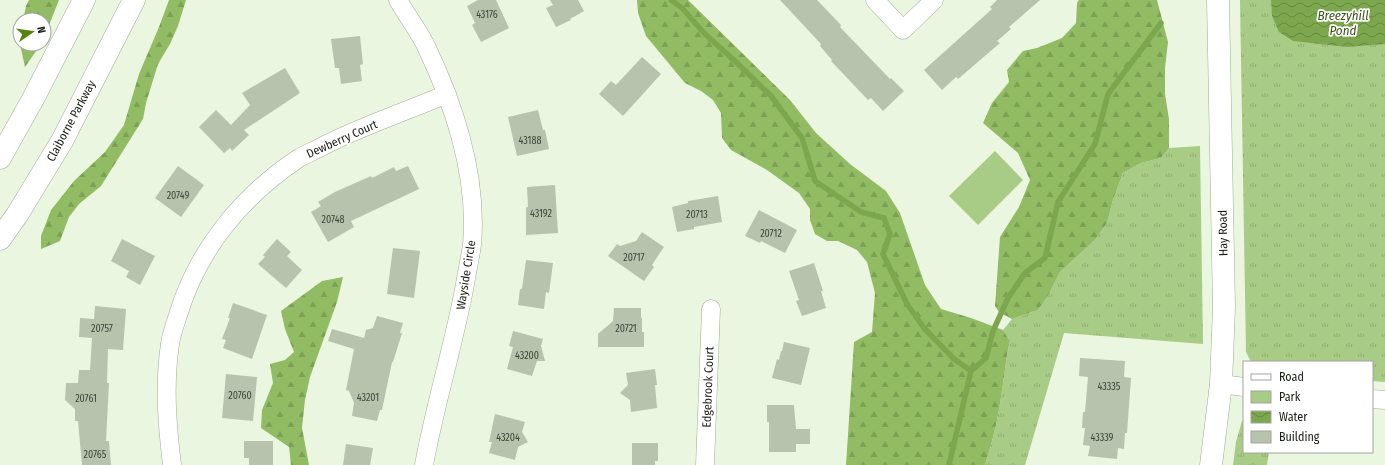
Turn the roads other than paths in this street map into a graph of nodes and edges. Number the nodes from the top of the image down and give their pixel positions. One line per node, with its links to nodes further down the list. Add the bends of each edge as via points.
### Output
1 (84, 0): 8 (street)
2 (134, 0): 9 (street, Claiborne Parkway, via 62,141)
3 (398, 0): 7 (street, Wayside Circle, via 424,43)
4 (875, 0): 5 (street, via 903,30)
5 (934, 0)
6 (1218, 0): 11 (street, Hay Road, via 1224,307)
7 (447, 94): 15 (street, Dewberry Court, via 346,134 300,158 260,188 212,241 183,298 170,343 165,391); 16 (street, Wayside Circle, via 462,140 471,188 472,246 458,320)
8 (0, 158)
9 (0, 239)
10 (711, 308): 17 (street, Edgebrook Court)
11 (1221, 384): 12 (street); 18 (street, Hay Road)
12 (1243, 387)
13 (1373, 399): 14 (street)
14 (1385, 400)
15 (172, 465)
16 (424, 465)
17 (705, 465)
18 (1211, 465)

